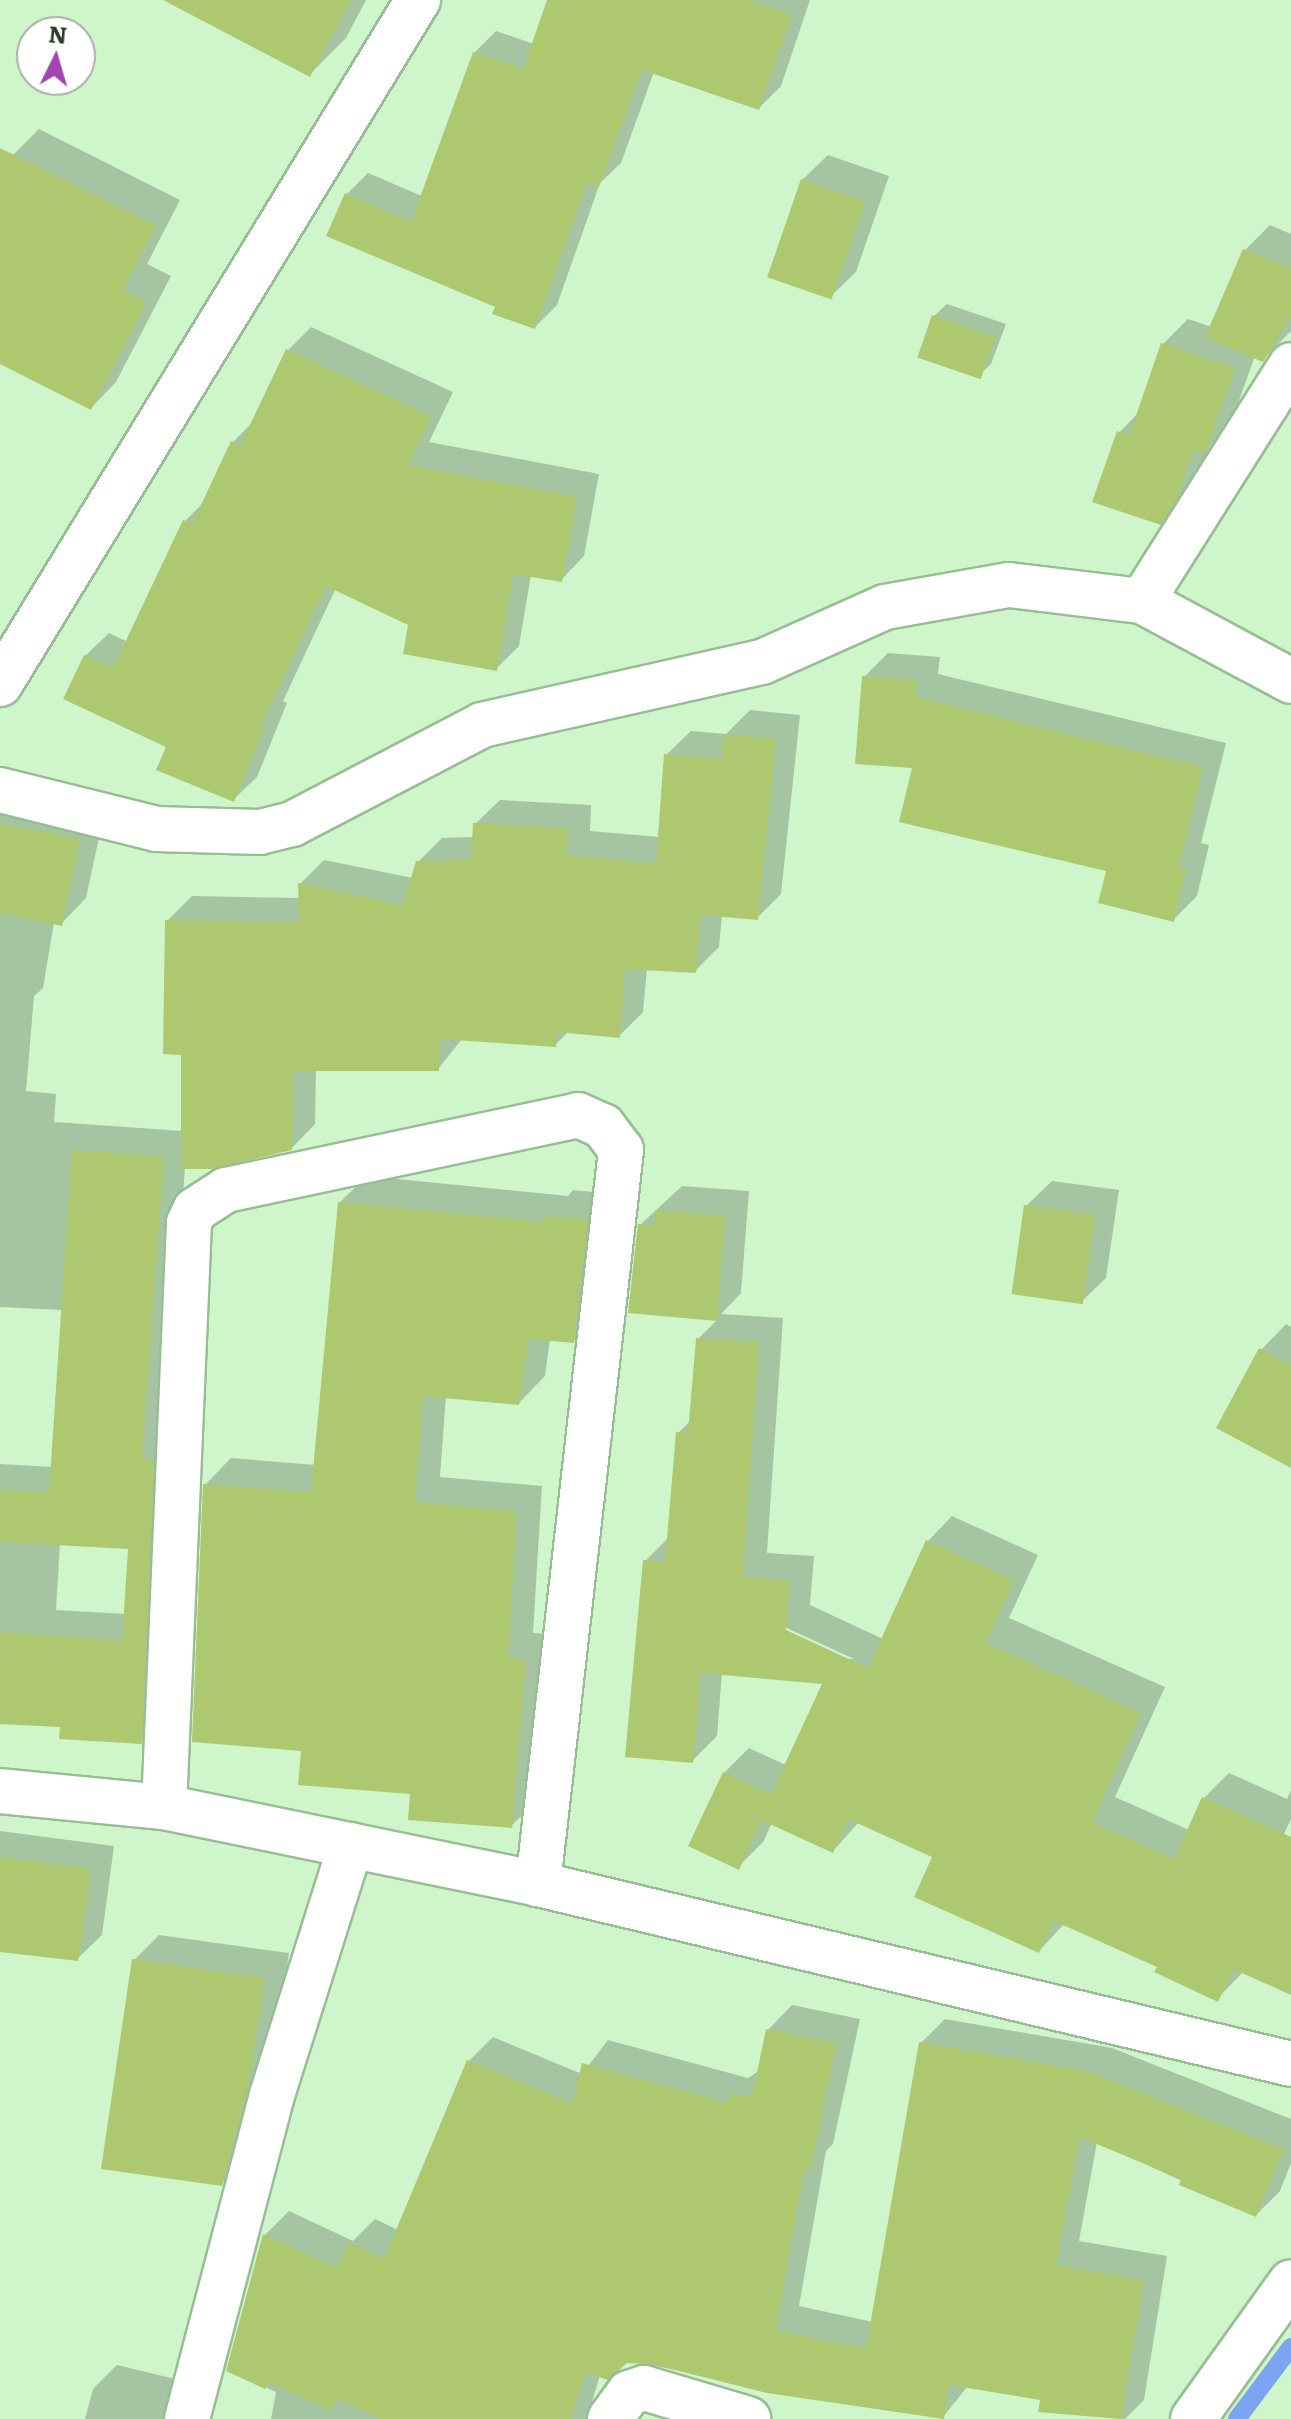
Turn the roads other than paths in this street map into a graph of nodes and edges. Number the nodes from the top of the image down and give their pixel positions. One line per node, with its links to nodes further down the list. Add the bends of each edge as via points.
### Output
1 (418, 0): 5 (street)
2 (1291, 365): 3 (street)
3 (1142, 601): 4 (street); 6 (street, via 1009,585 885,607 762,662 482,725 292,824 260,832 156,829)
4 (1291, 681)
5 (0, 684)
6 (0, 790)
7 (0, 1791): 8 (street)
8 (164, 1807): 9 (street); 10 (street, via 189,1223 195,1210 226,1190 578,1115 603,1126 621,1150)
9 (351, 1845): 10 (street); 13 (street, via 272,2095)
10 (538, 1884): 11 (street)
11 (1291, 2064)
12 (1291, 2282): 16 (street)
13 (187, 2419)
14 (610, 2419): 15 (street, via 629,2393 644,2388)
15 (748, 2419)
16 (1193, 2419)

